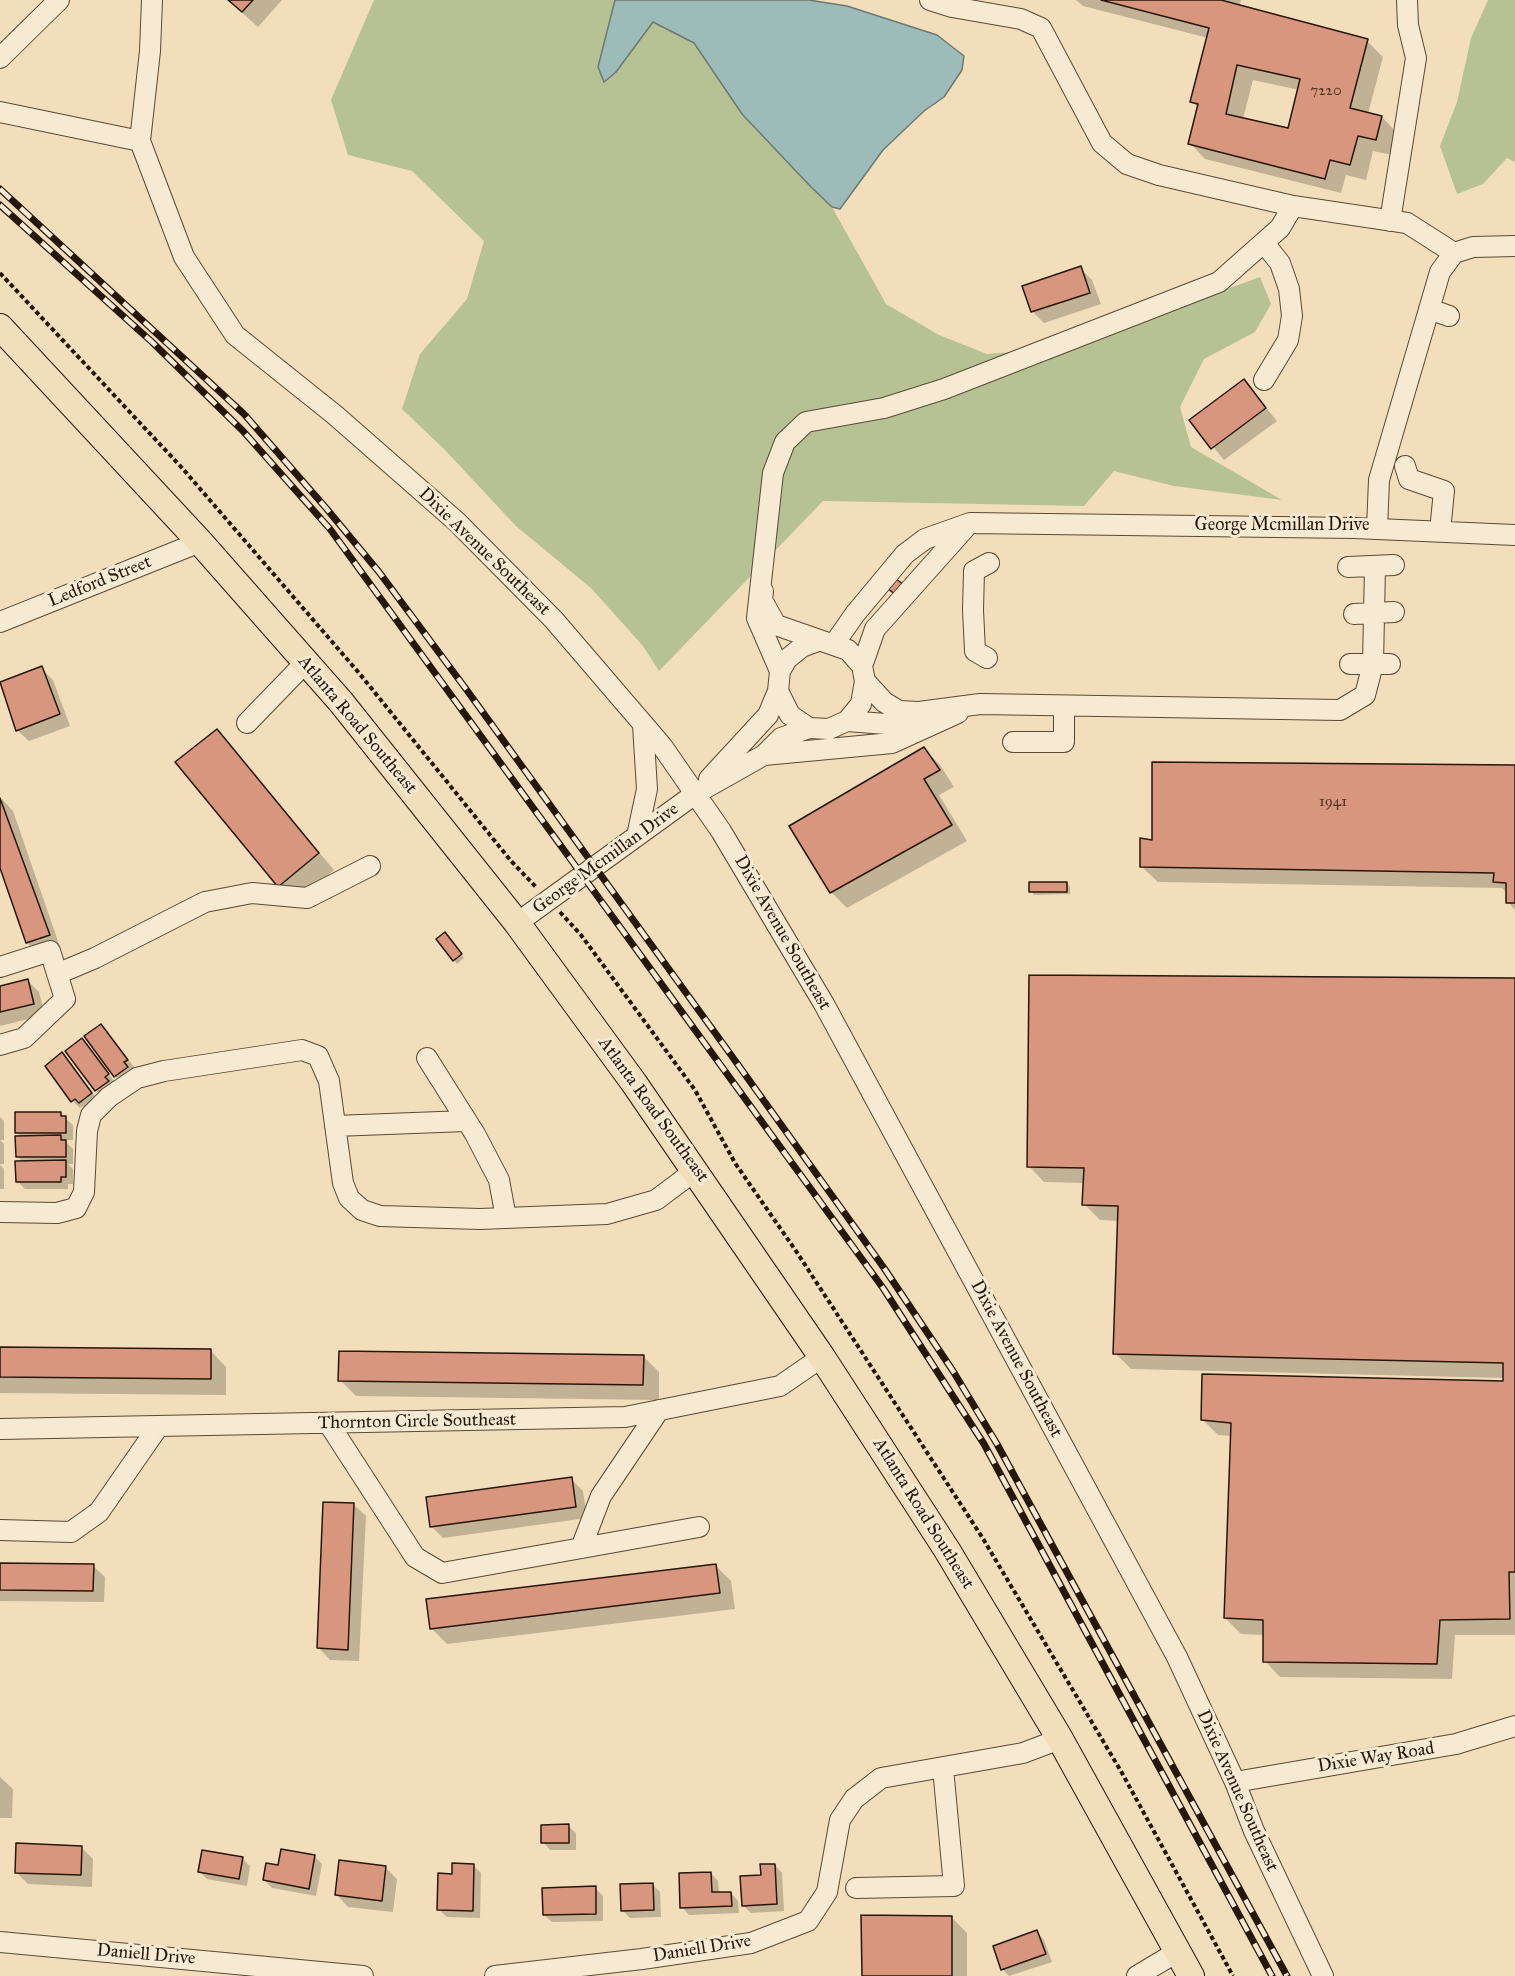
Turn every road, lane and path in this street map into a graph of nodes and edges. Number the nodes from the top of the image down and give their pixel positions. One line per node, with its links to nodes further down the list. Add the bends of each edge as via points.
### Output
1 (59, 0): 5 (street)
2 (152, 0): 7 (street)
3 (930, 0): 8 (street, via 1041,28 1102,143 1127,164 1159,176)
4 (1407, 0): 9 (street, via 1416,58)
5 (0, 58)
6 (0, 112): 7 (street)
7 (140, 141): 42 (street, Dixie Avenue Southeast, via 184,257 235,335 335,415 457,522 554,620)
8 (1293, 206): 9 (street); 10 (street, via 1280,228)
9 (1390, 221): 12 (street, via 1407,223)
10 (1264, 243): 16 (street, via 1280,263 1292,316 1288,340); 18 (street, via 1219,282 944,388 884,408 806,422 785,442)
11 (1515, 246): 12 (street, via 1473,247)
12 (1454, 253): 13 (street, George Mcmillan Drive, via 1440,272)
13 (1429, 309): 14 (street); 20 (street, George Mcmillan Drive, via 1379,480)
14 (1449, 316)
15 (0, 327): 23 (main road, Atlanta Road Southeast)
16 (1264, 380)
17 (1405, 466): 21 (street, via 1409,479 1444,491)
18 (773, 472): 30 (street, via 762,600 776,625); 35 (street, via 757,618)
19 (970, 523): 20 (street, George Mcmillan Drive); 30 (street, George Mcmillan Drive, via 925,540 905,554); 36 (street, via 875,629)
20 (1377, 529): 21 (street)
21 (1440, 531): 22 (street)
22 (1515, 535)
23 (200, 542): 29 (street, Ledford Street); 32 (main road, Atlanta Road Southeast)
24 (989, 563): 31 (street, via 975,571 973,610 975,651)
25 (1348, 567): 27 (street, via 1384,566)
26 (1394, 612): 27 (street)
27 (1373, 613): 28 (street); 34 (street)
28 (1354, 614)
29 (0, 622)
30 (826, 643): 35 (street, George Mcmillan Drive, via 801,647); 36 (street, via 848,650)
31 (987, 658)
32 (306, 662): 41 (street); 50 (main road, Atlanta Road Southeast)
33 (1350, 664): 34 (street)
34 (1381, 664): 39 (street, via 1365,694 1340,710)
35 (780, 671): 37 (street, George Mcmillan Drive)
36 (863, 673): 38 (street, via 884,702 899,711); 40 (street, via 861,704)
37 (778, 691): 44 (street, via 790,715); 47 (street, George Mcmillan Drive, via 768,715)
38 (980, 704): 39 (street); 43 (street, George Mcmillan Drive)
39 (1064, 706): 45 (street, via 1064,742)
40 (847, 721): 43 (street, George Mcmillan Drive); 44 (street, George Mcmillan Drive, via 829,729)
41 (247, 723)
42 (643, 725): 47 (street, Dixie Avenue Southeast); 48 (street, via 648,789)
43 (927, 727): 46 (street, George Mcmillan Drive, via 892,743)
44 (809, 728): 46 (street, George Mcmillan Drive, via 782,738)
45 (1013, 742)
46 (764, 754): 47 (street, George Mcmillan Drive)
47 (695, 794): 48 (street, George Mcmillan Drive); 71 (street, Dixie Avenue Southeast, via 824,1004 1177,1657)
48 (637, 836): 50 (street, George Mcmillan Drive)
49 (370, 866): 52 (street, via 307,898 252,893 205,902)
50 (517, 923): 57 (main road, Atlanta Road Southeast)
51 (0, 967): 52 (street, via 50,951)
52 (57, 974): 53 (street, via 65,999 24,1038)
53 (0, 1045)
54 (427, 1058): 55 (street)
55 (466, 1121): 56 (street); 59 (street, via 499,1179)
56 (335, 1126): 58 (street, via 329,1081 318,1056 302,1050 164,1071 137,1078 91,1115 84,1191 76,1208 57,1213); 59 (street, via 343,1183 362,1210 380,1216)
57 (696, 1170): 59 (street, via 656,1200 632,1209 607,1214); 60 (main road, Atlanta Road Southeast)
58 (0, 1212)
59 (506, 1218)
60 (822, 1357): 61 (street, Thornton Circle Southeast, via 780,1386); 69 (main road, Atlanta Road Southeast, via 946,1550)
61 (659, 1410): 62 (street, Thornton Circle Southeast, via 625,1417); 67 (street, via 601,1496)
62 (329, 1424): 63 (street, Thornton Circle Southeast); 67 (street, via 415,1557 442,1573)
63 (158, 1427): 64 (street, Thornton Circle Southeast); 66 (street, via 99,1512 71,1532)
64 (0, 1429)
65 (699, 1527): 67 (street)
66 (0, 1530)
67 (581, 1548)
68 (1515, 1726): 71 (street, Dixie Way Road, via 1456,1744)
69 (1060, 1739): 70 (street, Daniell Drive, via 1023,1753); 74 (main road, Atlanta Road Southeast)
70 (943, 1768): 72 (street, via 954,1886); 76 (street, Daniell Drive, via 881,1778 854,1799 840,1820 827,1892 808,1921 752,1943)
71 (1235, 1782): 79 (street, Dixie Avenue Southeast)
72 (856, 1888)
73 (0, 1942): 75 (street, Daniell Drive)
74 (1178, 1952): 77 (street); 78 (main road, Atlanta Road Southeast)
75 (363, 1976)
76 (495, 1976)
77 (1137, 1976)
78 (1191, 1976)
79 (1323, 1976)

